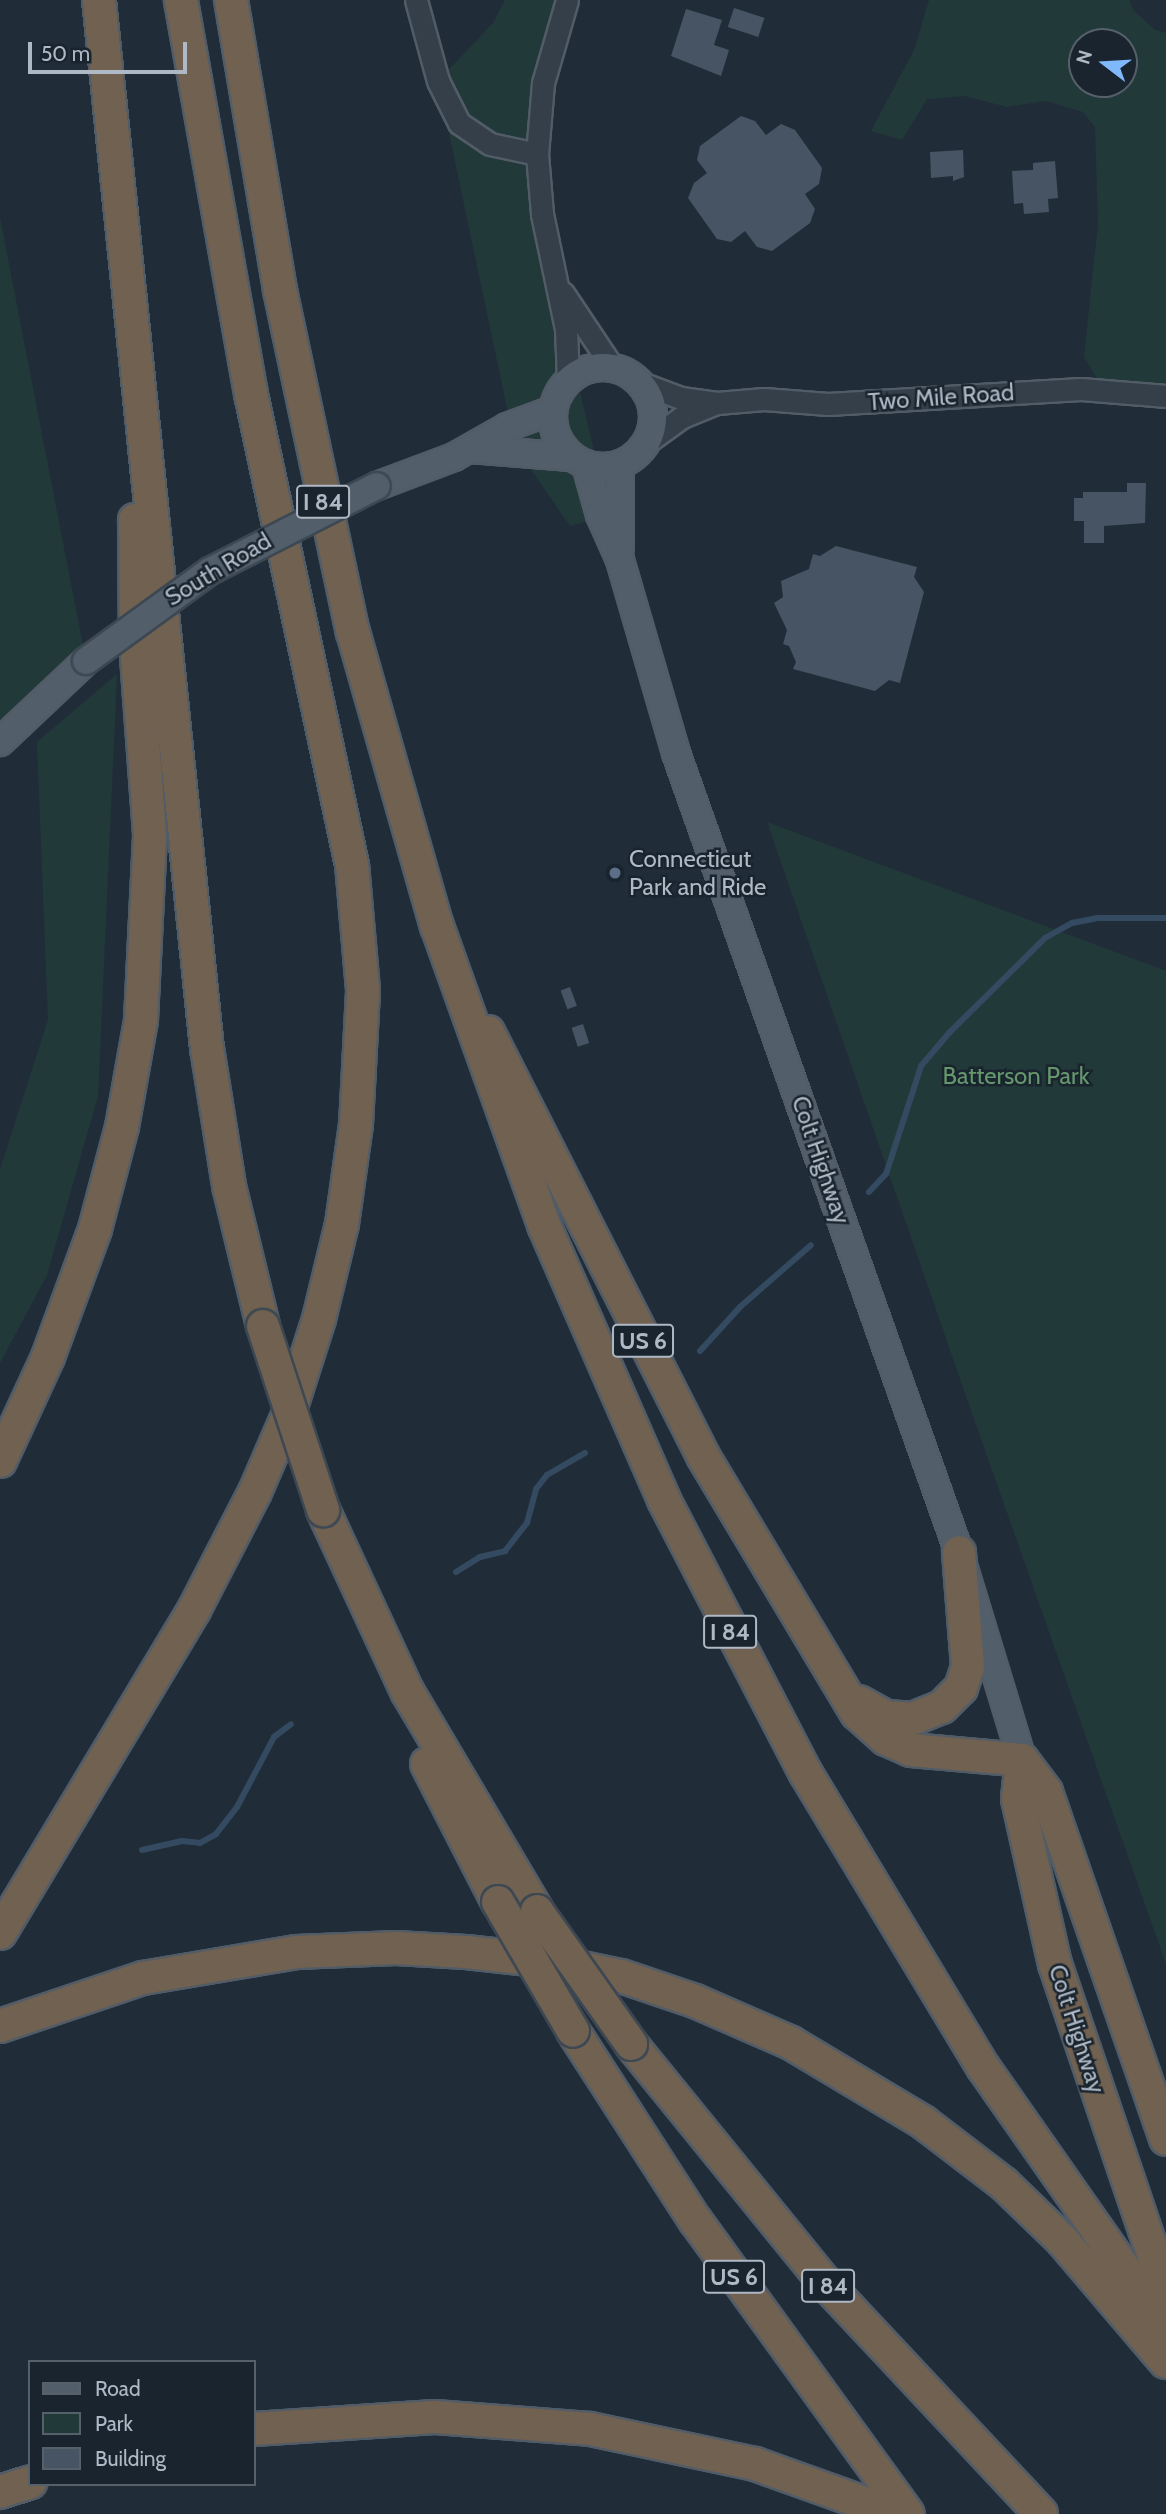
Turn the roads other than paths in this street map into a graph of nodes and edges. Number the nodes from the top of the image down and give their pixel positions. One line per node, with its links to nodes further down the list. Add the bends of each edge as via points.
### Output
1 (99, 0): 12 (highway, I 84)
2 (181, 0): 27 (highway, via 251,394 352,865 363,990 356,1125 342,1224 319,1319 261,1480 194,1610)
3 (231, 0): 21 (highway, I 84, via 277,277 339,574 385,755)
4 (416, 0): 6 (street, via 438,81 459,123 490,144)
5 (566, 0): 6 (street, via 543,83)
6 (537, 154): 7 (street, via 542,214)
7 (560, 289): 8 (street); 9 (street)
8 (613, 368): 9 (main road, via 588,369); 10 (main road)
9 (568, 382): 14 (main road)
10 (641, 383): 13 (street, Two Mile Road, via 681,398); 15 (main road, via 653,412)
11 (1166, 396): 13 (street, Two Mile Road, via 1081,390 828,404 764,399)
12 (140, 400): 22 (highway, via 135,598 150,847 141,1020 122,1127 91,1242 48,1357); 24 (highway, I 84, bridge, via 210,1073 232,1198 263,1325 323,1510)
13 (717, 403): 15 (street, Two Mile Road, via 682,417)
14 (553, 410): 16 (main road, South Road, via 507,427); 17 (main road, via 553,428)
15 (646, 443): 18 (main road)
16 (470, 449): 17 (main road, South Road); 20 (main road, South Road, bridge, via 377,486 210,571 86,661)
17 (579, 461): 18 (main road); 19 (main road, Colt Highway)
18 (620, 465): 19 (main road, Colt Highway)
19 (620, 560): 23 (main road, Colt Highway, via 677,753)
20 (0, 742)
21 (460, 994): 25 (highway, US 6, via 506,1062 580,1220 697,1444); 31 (highway, I 84, via 589,1334 726,1625 908,1947 1089,2225)
22 (0, 1461)
23 (959, 1552): 25 (highway, via 968,1667 955,1696 926,1715 898,1720 872,1710); 26 (main road, Colt Highway)
24 (379, 1635): 37 (highway, US 6, bridge, via 441,1797 573,2031 695,2220); 38 (highway, I 84, bridge, via 469,1802 537,1911 631,2044 827,2285)
25 (836, 1683): 26 (highway, US 6, via 863,1720 894,1743 933,1754)
26 (1022, 1760): 29 (highway, Colt Highway, via 1046,1792); 30 (highway, Colt Highway, via 1018,1799 1055,1964)
27 (0, 1933)
28 (0, 2026): 32 (highway, via 176,1970 328,1950 466,1952 548,1961 621,1976 743,2021 881,2094 1004,2184 1115,2300)
29 (1166, 2139)
30 (1166, 2292)
31 (1166, 2328)
32 (1166, 2362)
33 (256, 2429): 36 (highway, via 397,2417 542,2423 689,2447 823,2486)
34 (28, 2483): 35 (highway)
35 (0, 2492)
36 (895, 2514)
37 (908, 2514)
38 (1041, 2514)

